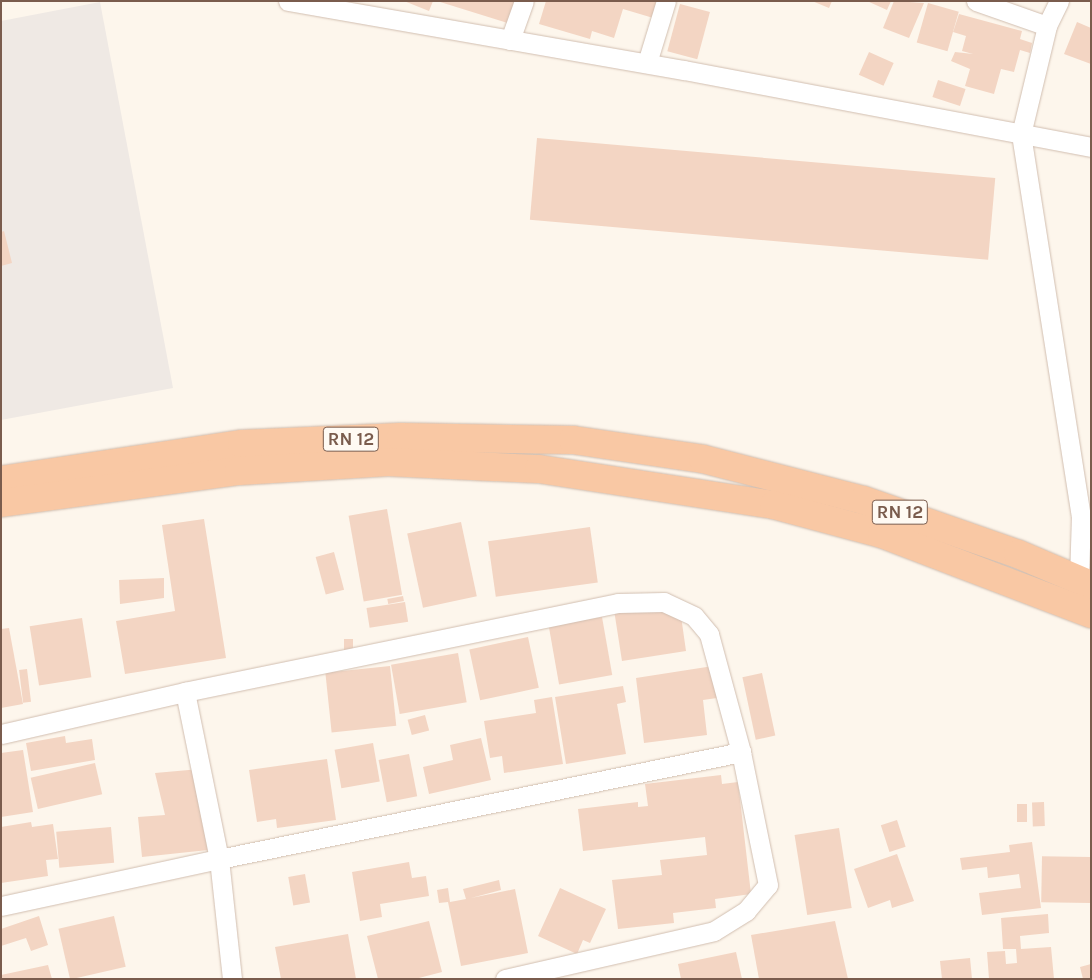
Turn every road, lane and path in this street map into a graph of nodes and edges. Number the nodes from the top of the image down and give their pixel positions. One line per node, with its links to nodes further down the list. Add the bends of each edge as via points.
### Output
1 (288, 1): 6 (street)
2 (524, 1): 8 (street)
3 (666, 1): 9 (street)
4 (976, 1): 7 (street)
5 (1060, 1): 7 (street)
6 (380, 9): 8 (street)
7 (1047, 26): 10 (street)
8 (510, 40): 9 (street)
9 (647, 63): 10 (street)
10 (1020, 134): 11 (street); 14 (street, via 1081,515)
11 (1091, 147)
12 (1, 480): 14 (highway, RN 12, via 242,444 401,437 573,440 703,459 863,500)
13 (1, 503): 15 (highway, via 249,470 388,462 539,469 685,488 792,510 882,534)
14 (1085, 583)
15 (1091, 614)
16 (185, 692): 17 (street); 18 (street, via 618,603 664,602 694,616 709,634); 19 (street)
17 (1, 734)
18 (741, 752): 19 (street); 22 (street, via 768,885 746,911 714,931)
19 (219, 859): 20 (street); 21 (street)
20 (1, 906)
21 (232, 979)
22 (505, 979)

